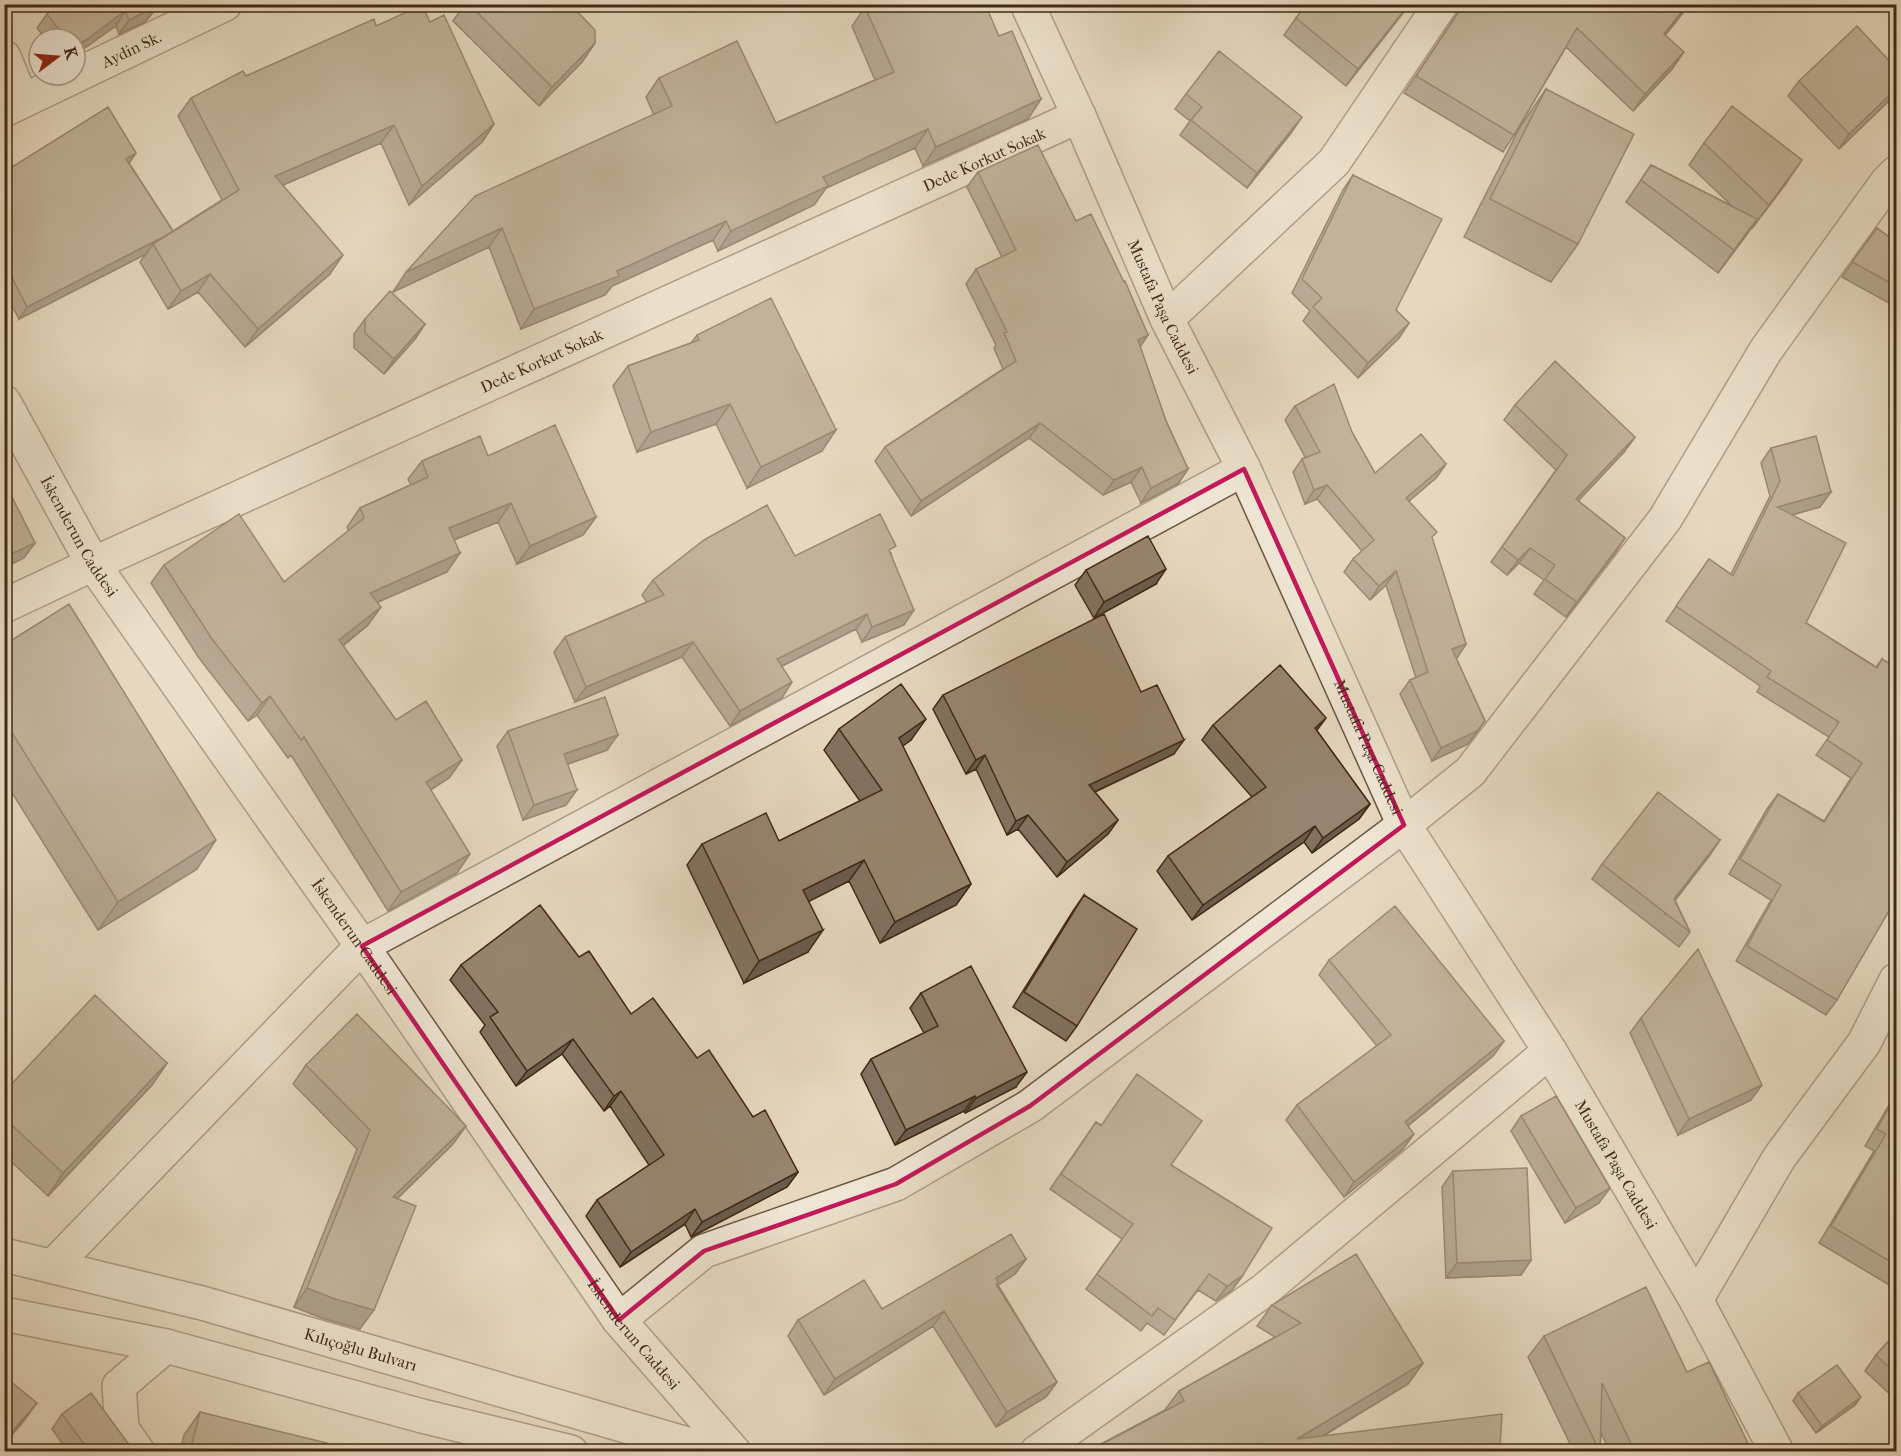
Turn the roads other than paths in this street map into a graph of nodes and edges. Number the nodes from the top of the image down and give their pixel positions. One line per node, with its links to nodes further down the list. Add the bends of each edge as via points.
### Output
1 (225, 4): 5 (street, Aydin Sk.)
2 (1027, 4): 6 (street, Mustafa Paşa Caddesi)
3 (1441, 4): 8 (street, via 1334,162)
4 (4, 57): 5 (street)
5 (13, 106)
6 (1079, 116): 8 (street, Mustafa Paşa Caddesi); 11 (street, Dede Korkut Sokak)
7 (1896, 173): 13 (street, via 1767,350 1665,519 1470,772)
8 (1167, 319): 10 (street, Mustafa Paşa Caddesi)
9 (4, 402): 11 (street, İskenderun Caddesi)
10 (1244, 470): 13 (street, Mustafa Paşa Caddesi); 14 (street)
11 (93, 564): 12 (street, Dede Korkut Sokak); 14 (street, İskenderun Caddesi)
12 (4, 606)
13 (1404, 825): 16 (street, Mustafa Paşa Caddesi); 21 (street, via 1030,1106 896,1184 704,1251)
14 (362, 946): 18 (street); 21 (street, İskenderun Caddesi)
15 (1896, 980): 19 (street, via 1864,1044 1779,1158)
16 (1550, 1051): 19 (street, Mustafa Paşa Caddesi); 27 (street, via 1263,1291)
17 (4, 1255): 18 (street, Kılıçoğlu Bulvarı)
18 (54, 1266): 25 (street, Kılıçoğlu Bulvarı, via 202,1303)
19 (1696, 1300): 28 (street, Mustafa Paşa Caddesi)
20 (4, 1314): 22 (street)
21 (619, 1320): 26 (street, İskenderun Caddesi)
22 (166, 1346): 23 (street, via 118,1386 122,1429); 24 (street)
23 (138, 1452)
24 (571, 1452)
25 (715, 1452)
26 (735, 1452)
27 (1037, 1452)
28 (1777, 1452)

